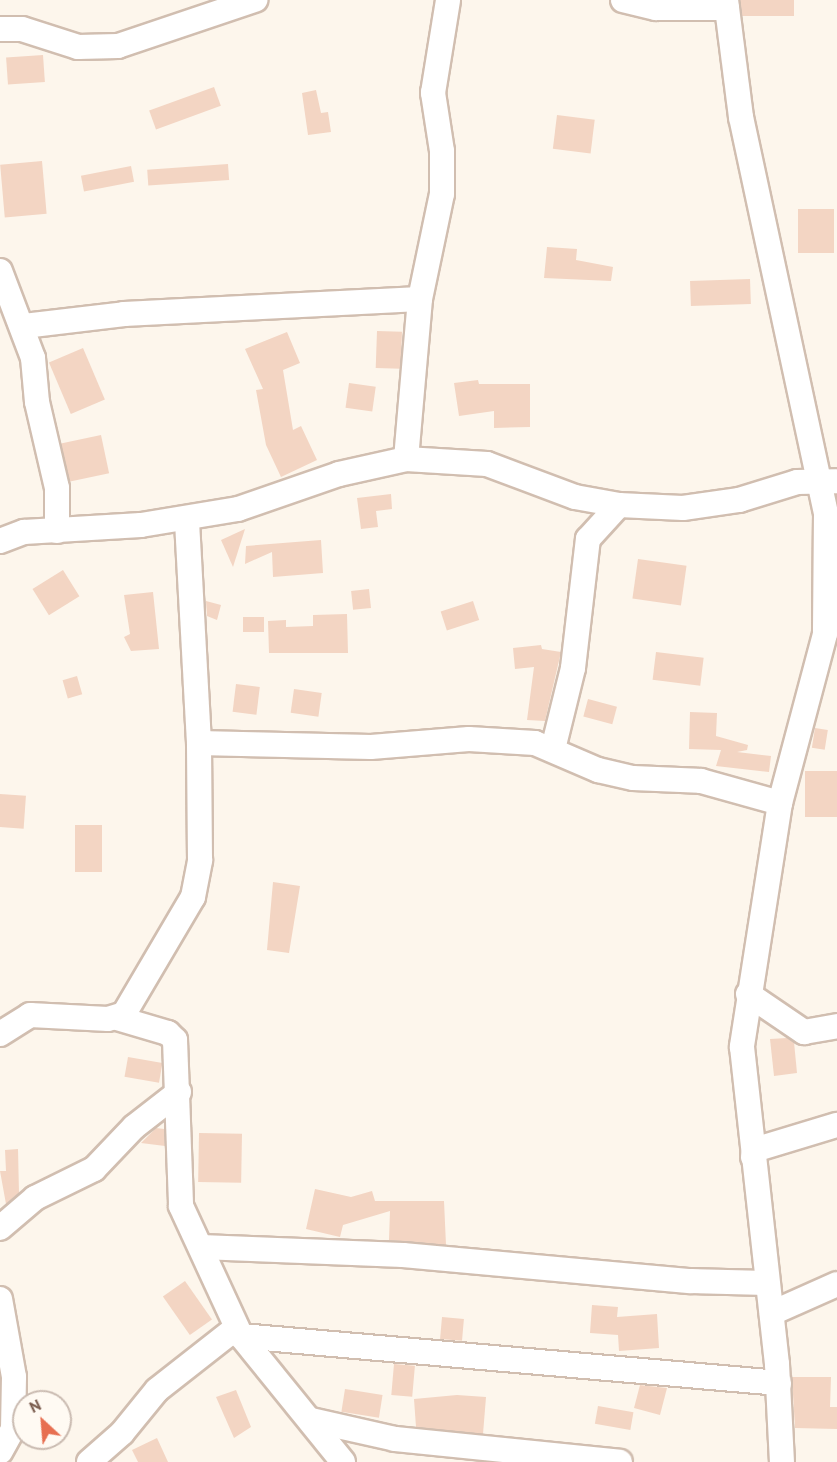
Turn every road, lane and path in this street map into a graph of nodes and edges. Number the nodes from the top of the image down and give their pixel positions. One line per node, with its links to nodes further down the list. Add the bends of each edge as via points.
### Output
1 (255, 0): 5 (street, via 118,46 78,47 22,29)
2 (448, 0): 7 (street, via 433,93 442,151 442,194)
3 (622, 0): 4 (street, via 656,8)
4 (727, 4): 10 (street, via 741,117)
5 (0, 29)
6 (0, 271): 8 (street)
7 (420, 299): 8 (street, via 136,313); 9 (street)
8 (24, 326): 14 (street, via 57,488)
9 (406, 459): 11 (street, via 487,464); 13 (street, via 339,474 238,509)
10 (829, 480): 12 (street, via 683,508); 19 (street, via 825,634)
11 (575, 497): 12 (street); 16 (street, via 588,524)
12 (619, 506): 16 (street)
13 (187, 518): 14 (street); 17 (street)
14 (57, 531): 15 (street)
15 (3, 535)
16 (588, 539): 18 (street, via 573,668)
17 (200, 743): 18 (street, via 371,747 468,739); 21 (street, via 199,868 193,897 133,1004)
18 (553, 749): 19 (street, via 584,766 633,778 701,781)
19 (780, 803): 20 (street, via 763,931)
20 (748, 994): 22 (street, via 804,1032); 25 (street, via 742,1047)
21 (117, 1018): 23 (street, via 30,1015); 24 (street, via 172,1036 178,1048)
22 (837, 1026)
23 (0, 1034)
24 (179, 1092): 29 (street, via 134,1127 94,1169 35,1198); 30 (street, via 181,1206)
25 (747, 1114): 27 (street); 28 (street)
26 (837, 1125): 27 (street)
27 (799, 1138): 28 (street, via 754,1150)
28 (753, 1157): 31 (street)
29 (0, 1228)
30 (201, 1247): 31 (street, via 403,1256 691,1281); 35 (street)
31 (767, 1283): 34 (street)
32 (837, 1284): 34 (street)
33 (0, 1299): 38 (street, via 14,1377 13,1429)
34 (772, 1313): 36 (street)
35 (238, 1332): 36 (street); 37 (street); 39 (street, via 157,1390 122,1433)
36 (779, 1383): 42 (street)
37 (311, 1420): 40 (street); 41 (street, via 395,1439)
38 (0, 1452)
39 (88, 1462)
40 (343, 1462)
41 (620, 1462)
42 (782, 1462)

